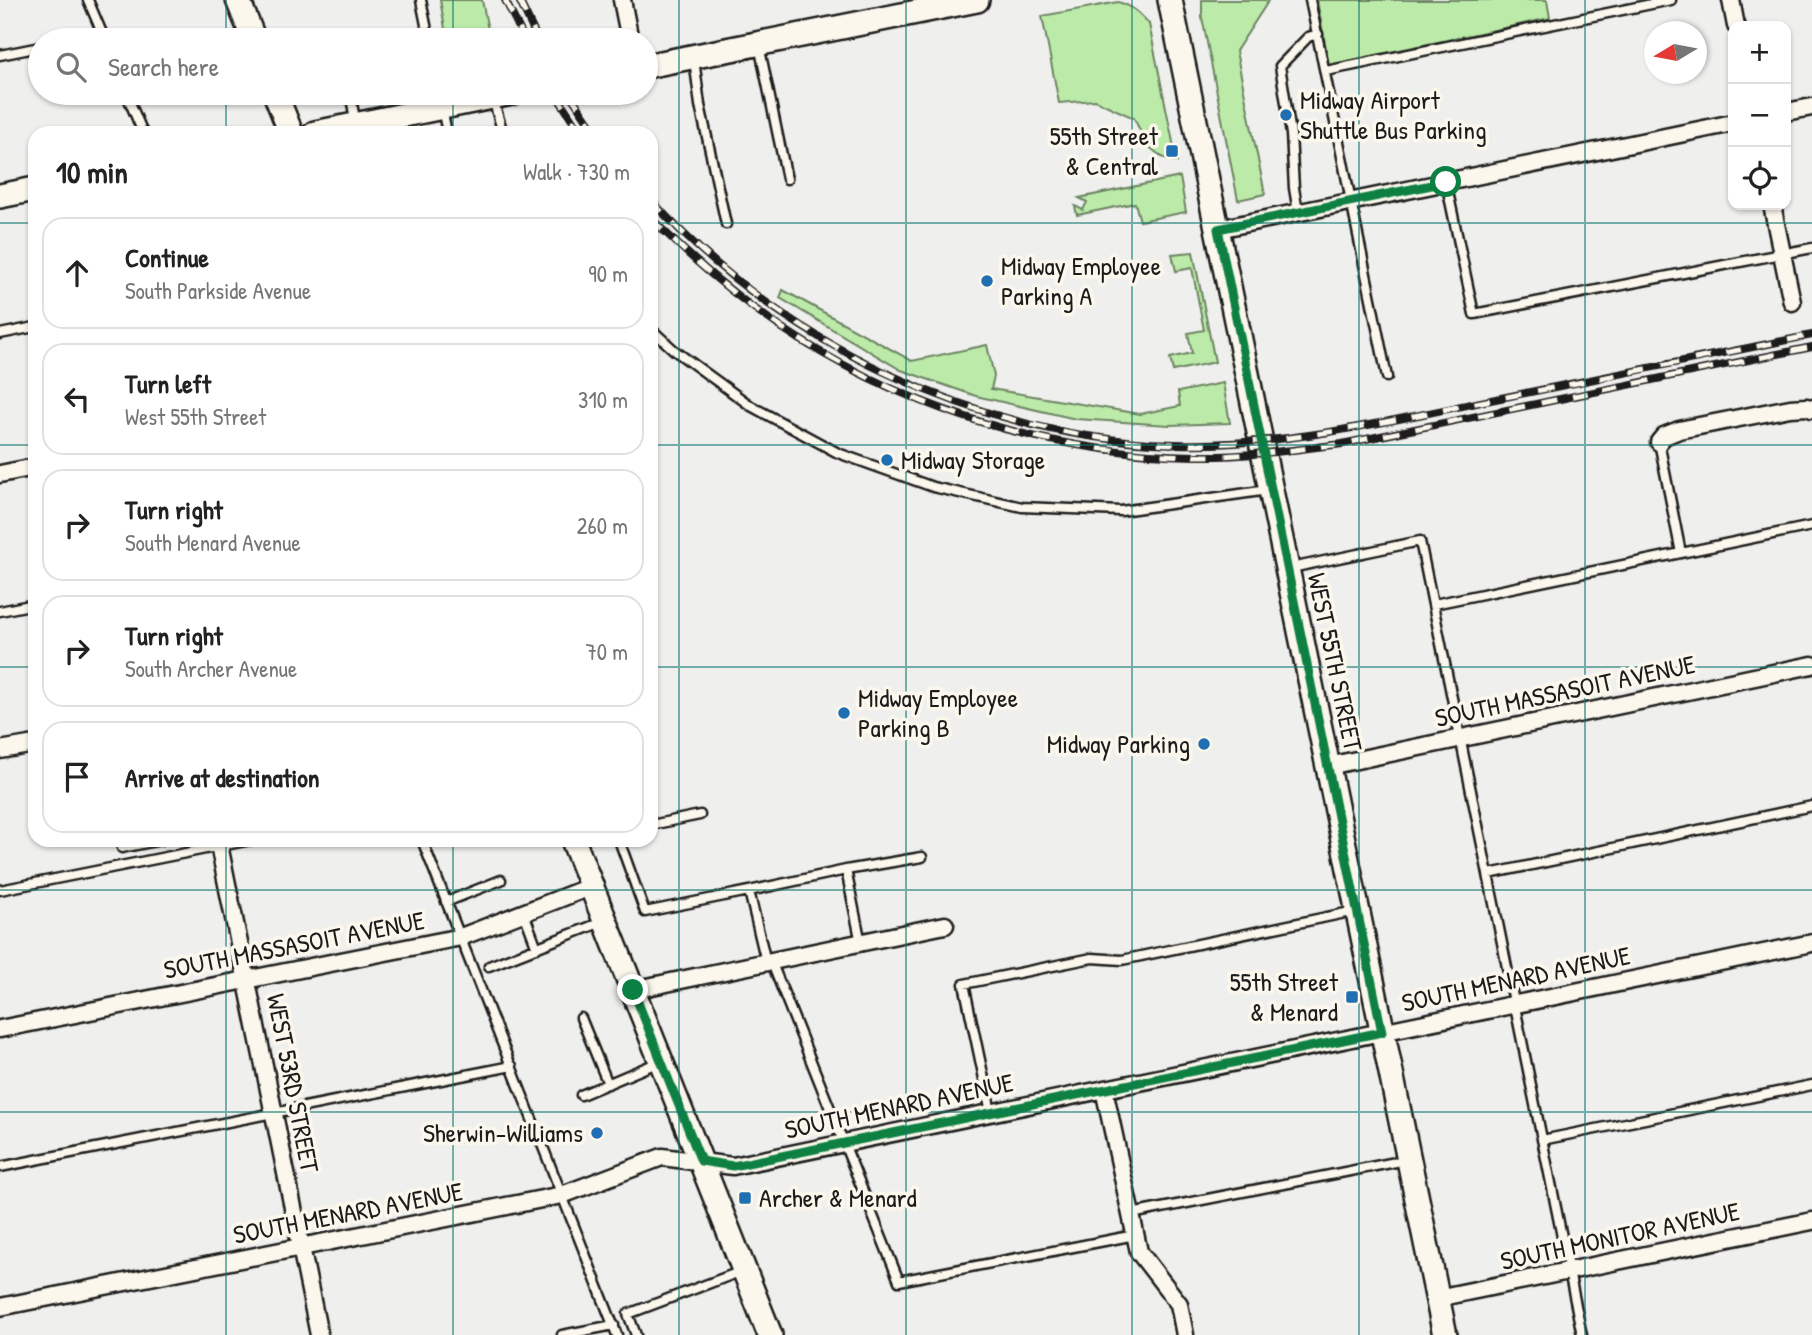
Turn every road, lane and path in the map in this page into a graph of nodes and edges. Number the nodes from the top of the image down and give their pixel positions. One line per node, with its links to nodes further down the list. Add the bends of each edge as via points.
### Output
1 (88, 0): 11 (lane)
2 (238, 0): 12 (main road)
3 (421, 0): 13 (lane)
4 (622, 0): 14 (street)
5 (977, 0): 16 (main road)
6 (1170, 0): 45 (main road, WEST 55TH STREET)
7 (1310, 0): 15 (lane)
8 (1671, 0): 21 (lane)
9 (1731, 0): 10 (street)
10 (1735, 21)
11 (100, 28)
12 (249, 28)
13 (427, 28)
14 (628, 28)
15 (1318, 34): 21 (lane); 43 (lane, via 1308,37 1280,66)
16 (759, 43): 19 (main road); 37 (lane)
17 (28, 49): 18 (lane)
18 (0, 55)
19 (694, 56): 20 (main road); 44 (lane)
20 (658, 64)
21 (1326, 71): 41 (lane)
22 (131, 105): 31 (lane)
23 (280, 105): 32 (main road)
24 (353, 105): 33 (lane)
25 (424, 105): 34 (main road)
26 (441, 105): 35 (lane)
27 (503, 105): 36 (lane)
28 (1812, 107): 29 (street)
29 (1791, 112)
30 (1728, 124): 38 (street)
31 (140, 126)
32 (288, 126)
33 (357, 126)
34 (366, 126)
35 (446, 126)
36 (503, 126)
37 (787, 179)
38 (1446, 182): 41 (street); 47 (lane, via 1474,314)
39 (28, 190): 40 (main road)
40 (0, 196)
41 (1352, 201): 43 (street); 52 (lane)
42 (1773, 210): 47 (street)
43 (1298, 212): 45 (street)
44 (726, 224)
45 (1218, 229): 57 (main road, WEST 55TH STREET)
46 (1812, 248): 47 (lane)
47 (1782, 254): 48 (street)
48 (1792, 302)
49 (28, 328): 50 (lane)
50 (0, 334)
51 (658, 335): 57 (lane, via 751,406 838,453 933,487 1022,507 1121,511)
52 (1387, 377)
53 (1812, 409): 54 (street, via 1790,408 1679,430)
54 (1660, 442): 59 (lane)
55 (28, 468): 56 (street)
56 (0, 474)
57 (1271, 489): 60 (main road, WEST 55TH STREET)
58 (1812, 526): 59 (lane)
59 (1681, 553): 61 (lane)
60 (1287, 569): 61 (lane, via 1420,541); 68 (main road, WEST 55TH STREET)
61 (1434, 604): 65 (lane)
62 (28, 605): 63 (lane)
63 (0, 611)
64 (1812, 665): 65 (street, SOUTH MASSASOIT AVENUE)
65 (1461, 738): 68 (street, SOUTH MASSASOIT AVENUE); 79 (lane)
66 (28, 745): 67 (street)
67 (0, 750)
68 (1328, 766): 85 (main road, WEST 55TH STREET)
69 (1812, 806): 79 (lane)
70 (700, 814): 71 (lane)
71 (658, 823)
72 (200, 847): 82 (lane)
73 (220, 847): 95 (street, WEST 53RD STREET)
74 (425, 847): 84 (lane)
75 (578, 847): 81 (main road)
76 (622, 847): 83 (lane, via 645,912)
77 (922, 857): 78 (lane)
78 (846, 870): 83 (lane); 90 (lane)
79 (1489, 874): 97 (lane)
80 (501, 880): 84 (lane)
81 (592, 886): 86 (street, SOUTH MASSASOIT AVENUE); 87 (main road)
82 (0, 890)
83 (749, 891): 93 (lane)
84 (446, 902): 89 (lane)
85 (1358, 910): 100 (main road, WEST 55TH STREET); 108 (lane, via 1122,960 1092,958 964,984)
86 (524, 913): 89 (street, SOUTH MASSASOIT AVENUE); 92 (lane)
87 (605, 921): 92 (lane); 96 (main road)
88 (945, 925): 90 (street)
89 (461, 937): 95 (street, SOUTH MASSASOIT AVENUE); 102 (lane)
90 (861, 943): 93 (street)
91 (1812, 943): 97 (street, SOUTH MENARD AVENUE)
92 (537, 948): 94 (lane)
93 (768, 962): 96 (street); 110 (lane)
94 (489, 966)
95 (247, 980): 99 (street, SOUTH MASSASOIT AVENUE); 107 (street, WEST 53RD STREET)
96 (633, 990): 101 (main road)
97 (1514, 1004): 100 (street, SOUTH MENARD AVENUE); 109 (lane)
98 (581, 1018): 103 (lane)
99 (0, 1029)
100 (1382, 1032): 105 (street, SOUTH MENARD AVENUE); 111 (main road, WEST 55TH STREET)
101 (661, 1061): 103 (lane); 112 (main road)
102 (512, 1066): 107 (lane); 114 (lane)
103 (608, 1084): 106 (lane)
104 (1812, 1085): 109 (lane)
105 (1104, 1089): 108 (street, SOUTH MENARD AVENUE); 115 (street)
106 (581, 1095)
107 (274, 1112): 113 (lane); 118 (street, WEST 53RD STREET)
108 (991, 1112): 110 (street, SOUTH MENARD AVENUE)
109 (1542, 1140): 120 (lane)
110 (843, 1143): 112 (street, SOUTH MENARD AVENUE, via 733,1166); 117 (lane, via 899,1281)
111 (1409, 1160): 115 (lane); 121 (main road, WEST 55TH STREET)
112 (701, 1161): 114 (street, SOUTH MENARD AVENUE, via 662,1157); 119 (main road)
113 (0, 1167)
114 (562, 1195): 118 (street, SOUTH MENARD AVENUE); 123 (lane)
115 (1131, 1214): 117 (street)
116 (1812, 1221): 120 (street, SOUTH MONITOR AVENUE)
117 (1135, 1235): 129 (street, via 1139,1252 1179,1304)
118 (302, 1248): 122 (street, SOUTH MENARD AVENUE); 124 (street, WEST 53RD STREET)
119 (745, 1270): 127 (lane, via 628,1314); 128 (main road)
120 (1569, 1272): 121 (street, SOUTH MONITOR AVENUE); 131 (lane)
121 (1437, 1298): 130 (main road, WEST 55TH STREET)
122 (0, 1307)
123 (614, 1325): 125 (lane); 126 (lane)
124 (319, 1335)
125 (562, 1335)
126 (617, 1335)
127 (636, 1335)
128 (770, 1335)
129 (1185, 1335)
130 (1445, 1335)
131 (1582, 1335)

